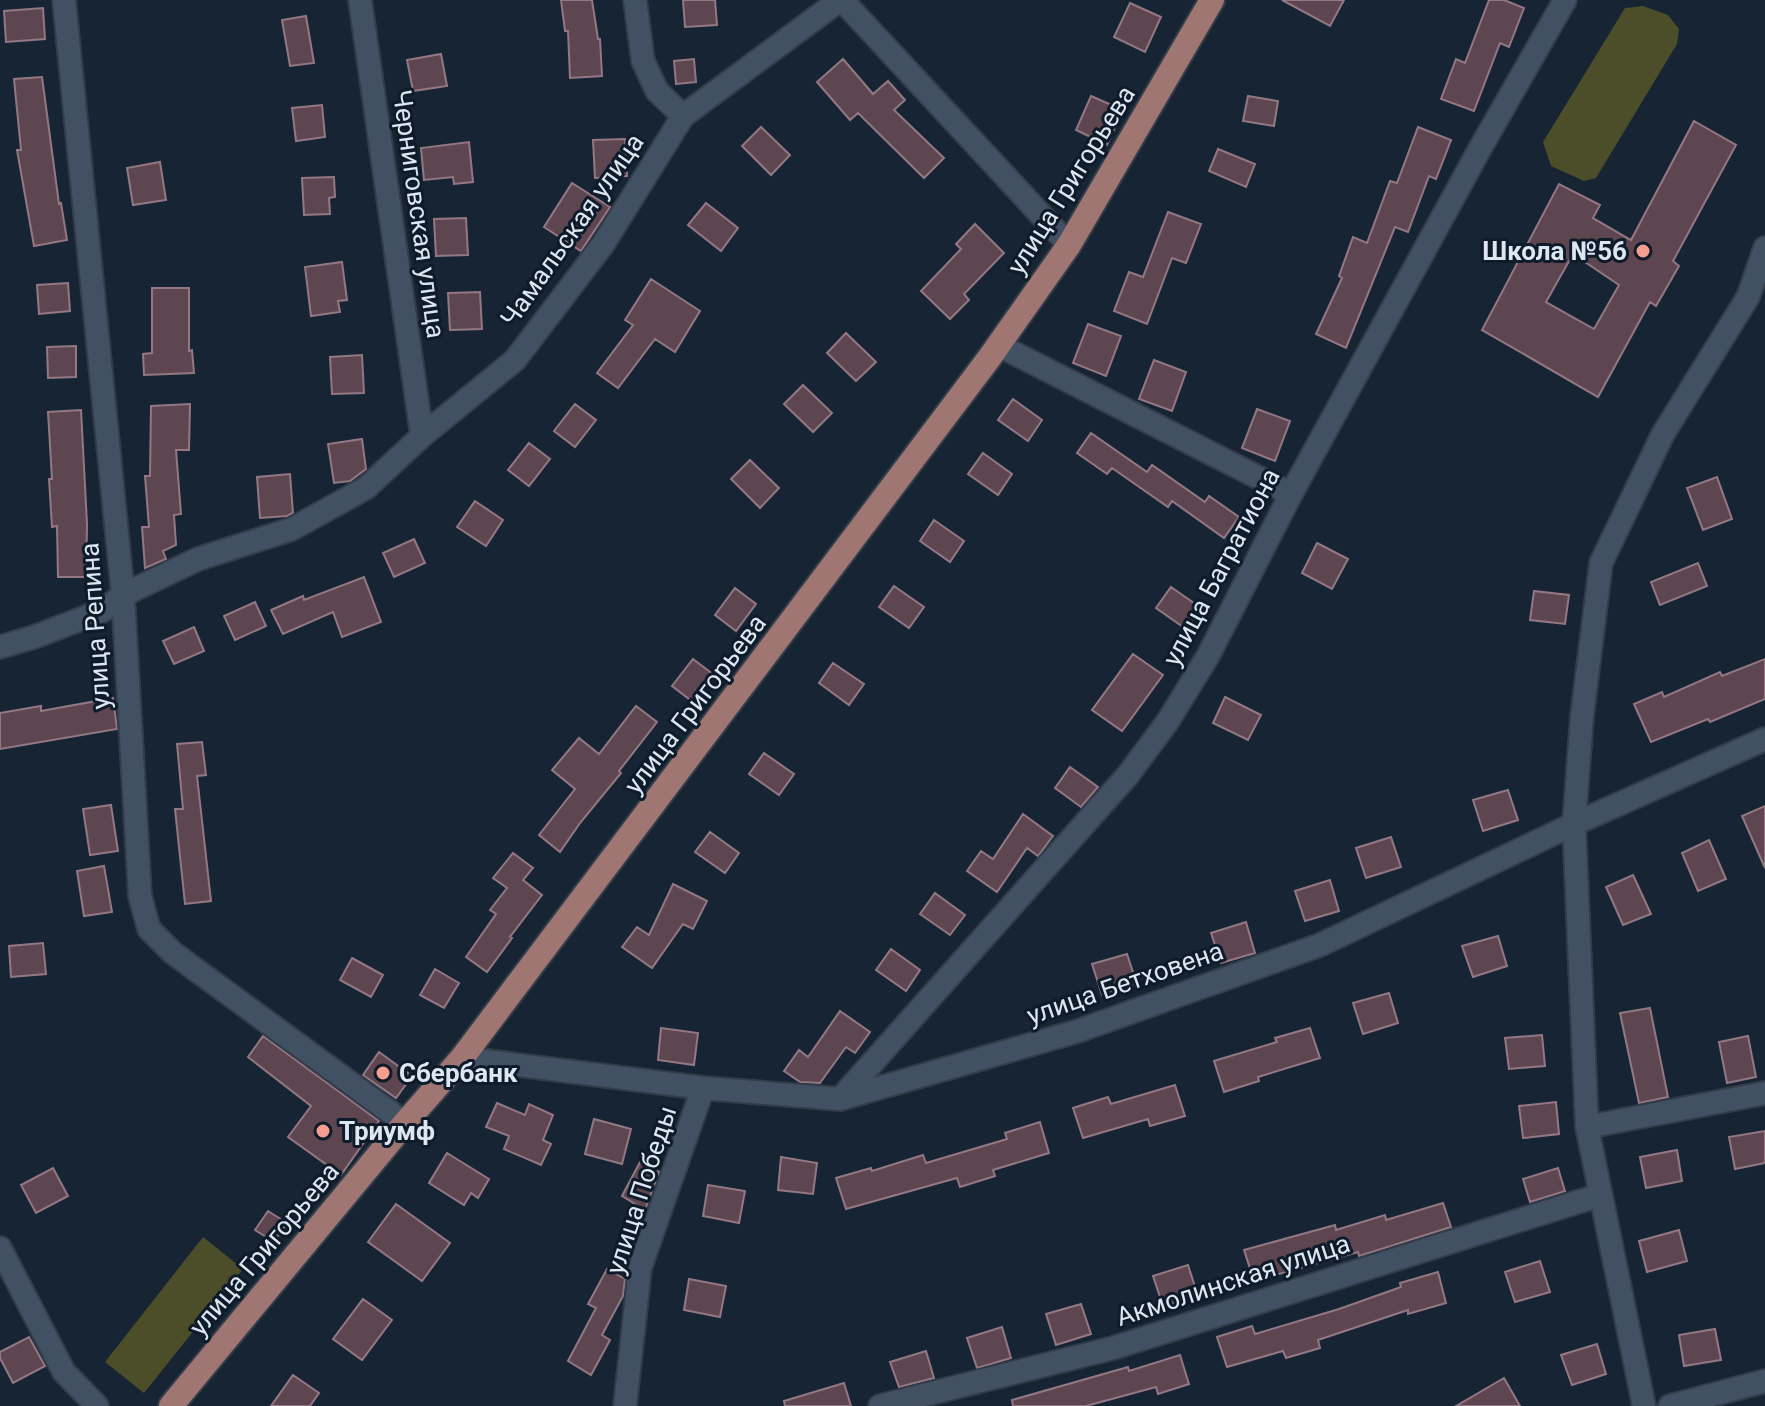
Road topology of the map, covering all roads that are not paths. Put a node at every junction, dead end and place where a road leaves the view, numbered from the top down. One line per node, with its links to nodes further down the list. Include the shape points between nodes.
1 (64, 0): 14 (street, улица Репина)
2 (360, 0): 12 (street, Черниговская улица)
3 (635, 0): 7 (street, via 643,61 657,91)
4 (841, 0): 7 (street, Чамальская улица); 8 (street)
5 (1212, 0): 8 (main road, улица Григорьева)
6 (1565, 0): 13 (street, улица Багратиона)
7 (683, 116): 12 (street, Чамальская улица, via 604,243 515,360)
8 (1069, 245): 11 (main road, улица Григорьева)
9 (1765, 248): 10 (street)
10 (1756, 295): 17 (street, via 1663,434 1601,563)
11 (998, 345): 13 (street); 18 (main road, улица Григорьева)
12 (422, 436): 14 (street, Чамальская улица, via 366,488 292,529 198,559)
13 (1291, 494): 21 (street, улица Багратиона, via 1208,656 1128,775)
14 (123, 595): 15 (street, Чамальская улица, via 102,611); 22 (street, улица Репина, via 140,896 149,929 173,953)
15 (0, 647)
16 (1765, 739): 17 (street, улица Бетховена)
17 (1574, 824): 21 (street, улица Бетховена, via 1320,945 1078,1031); 23 (street)
18 (462, 1058): 19 (street, улица Бетховена); 22 (main road, улица Григорьева)
19 (703, 1088): 21 (street, улица Бетховена); 29 (street, улица Победы, via 640,1268)
20 (1765, 1093): 23 (street)
21 (840, 1099)
22 (405, 1123): 28 (main road, улица Григорьева)
23 (1587, 1127): 24 (street)
24 (1600, 1195): 30 (street, Акмолинская улица, via 1113,1348); 31 (street)
25 (0, 1248): 27 (street, via 64,1372)
26 (1765, 1381): 32 (street)
27 (97, 1406)
28 (171, 1406)
29 (625, 1406)
30 (880, 1406)
31 (1644, 1406)
32 (1670, 1406)

